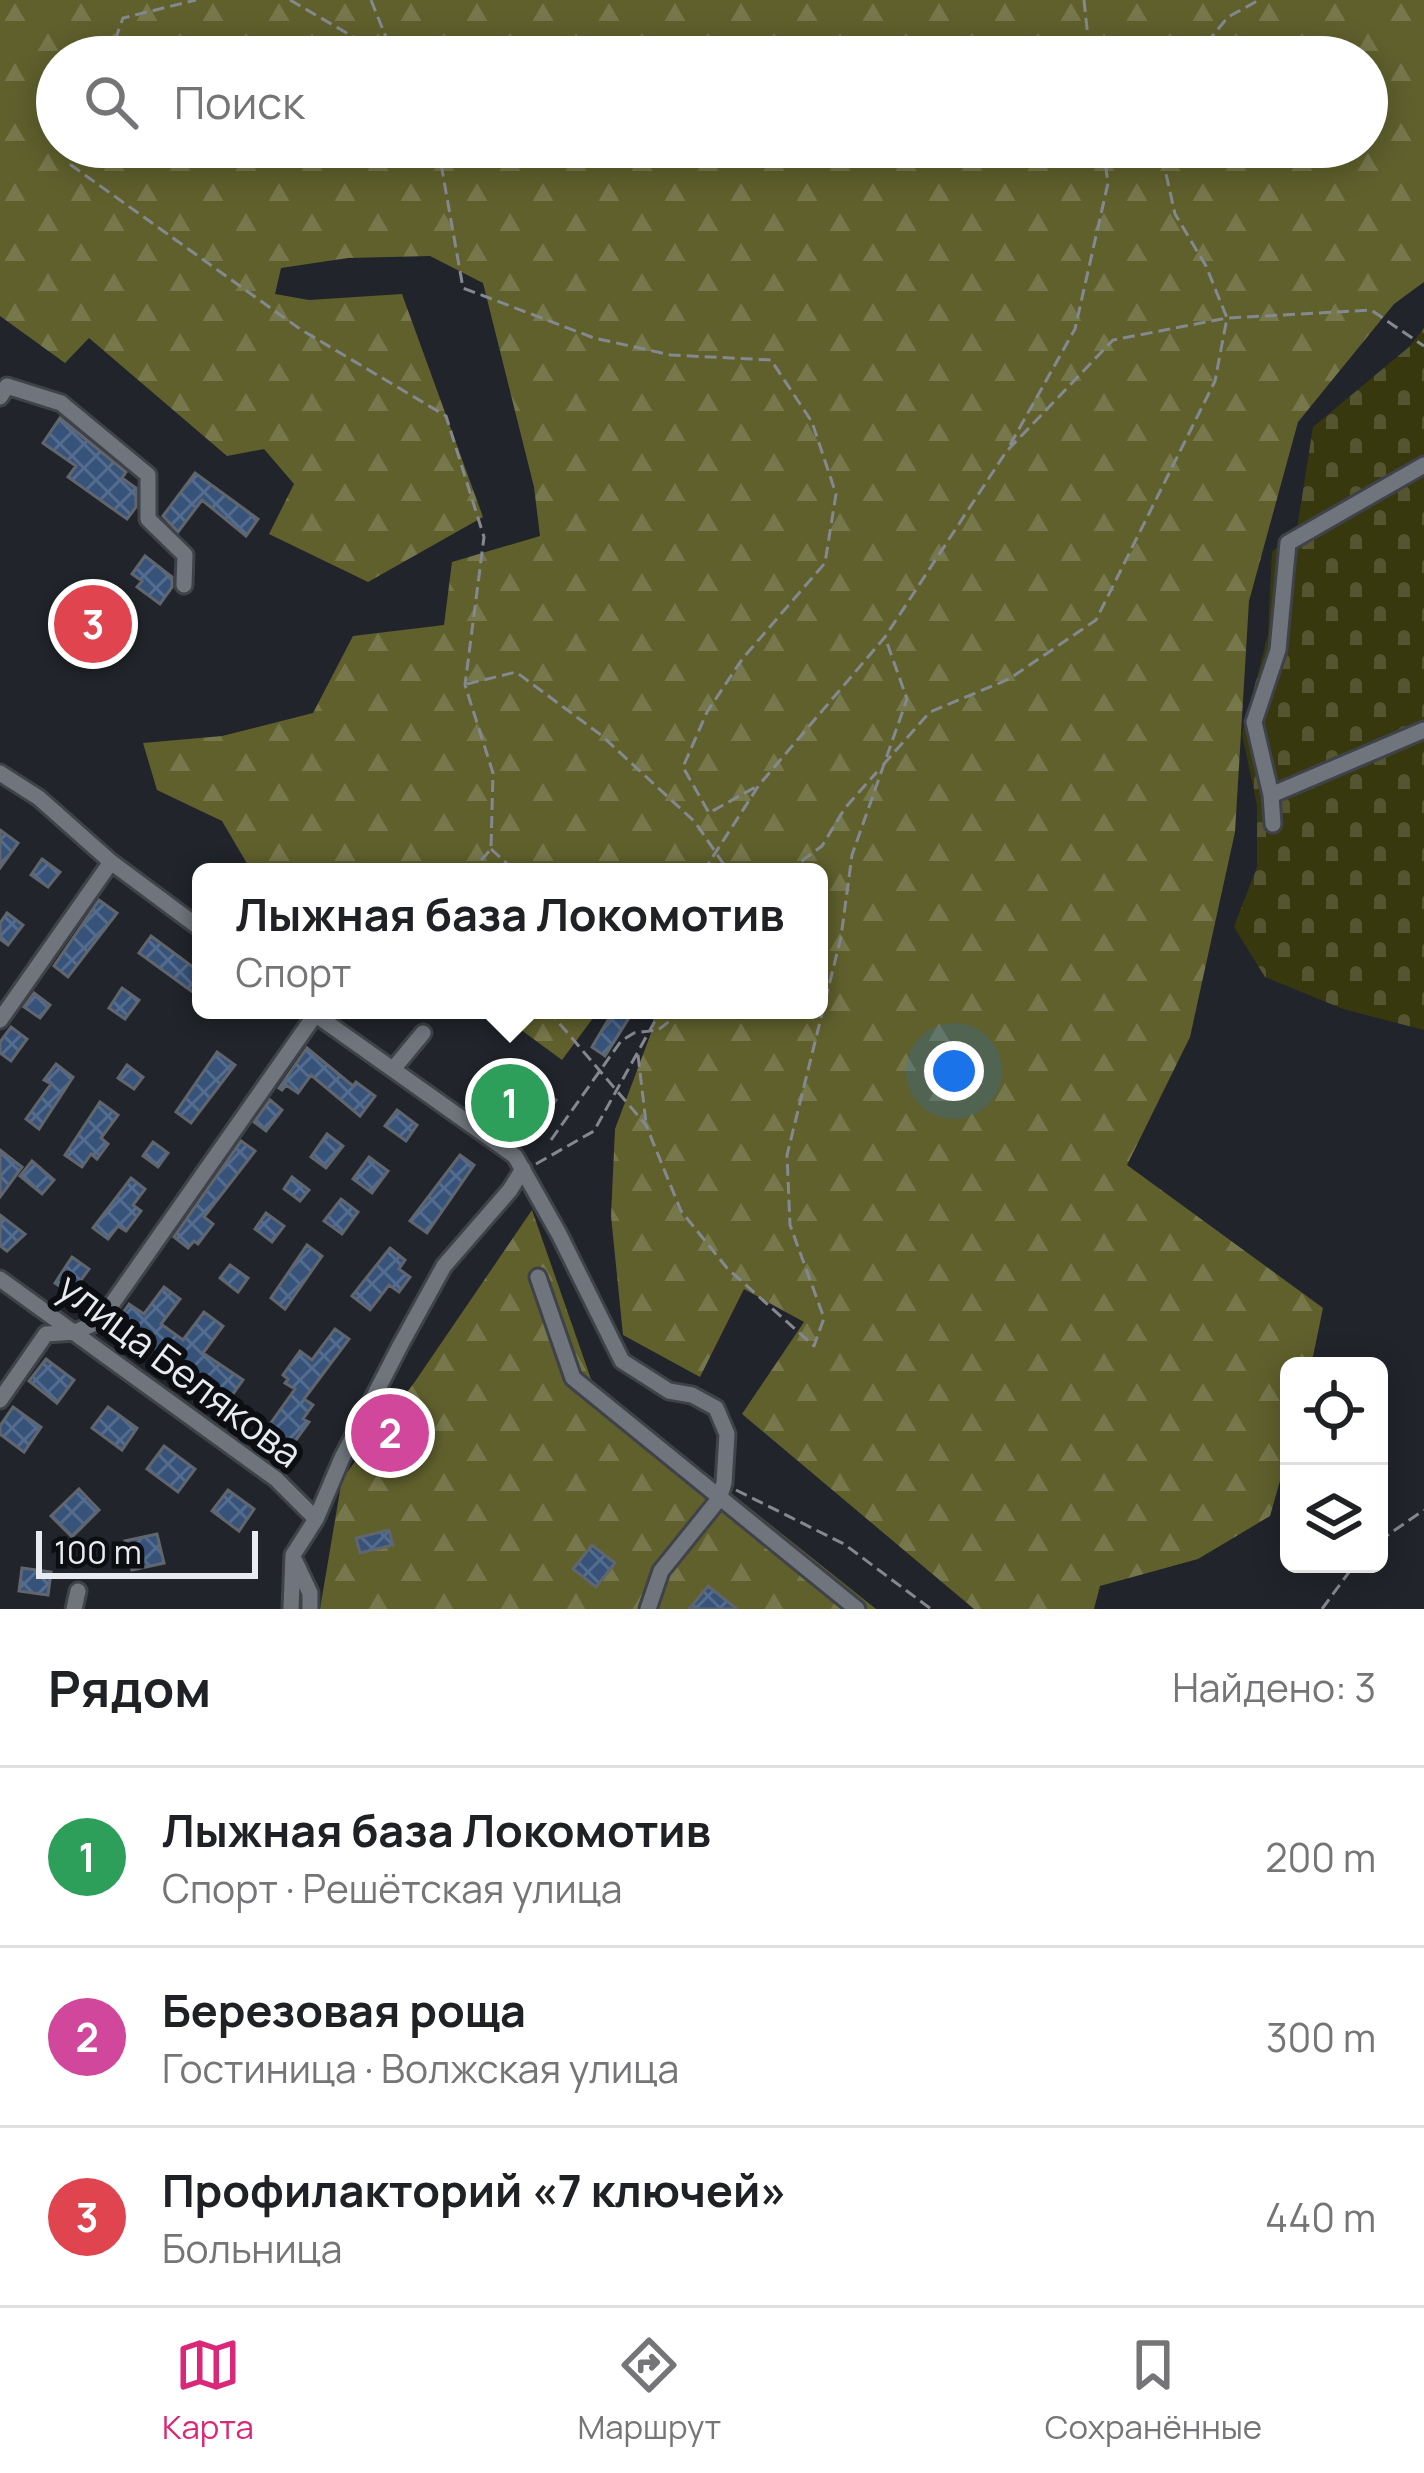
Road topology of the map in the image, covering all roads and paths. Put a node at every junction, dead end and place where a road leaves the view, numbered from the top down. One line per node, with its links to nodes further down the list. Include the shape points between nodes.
1 (196, 0): 6 (path, via 122,18)
2 (290, 0): 7 (path)
3 (371, 0): 8 (path)
4 (1084, 0): 9 (path)
5 (1259, 0): 10 (path)
6 (116, 36)
7 (354, 36)
8 (384, 36)
9 (1088, 36)
10 (1213, 36)
11 (75, 168): 22 (path, via 300,328 446,416 484,537)
12 (442, 168): 26 (path, via 463,288 594,338 670,355 771,360 812,422 836,494 825,563 742,658 682,767 709,813)
13 (1106, 168): 18 (path, via 1075,329)
14 (1165, 168): 15 (path, via 1175,214)
15 (1227, 318): 16 (path, via 1371,310); 18 (path, via 1113,340); 24 (path, via 1215,381 1096,620 1009,679 930,712)
16 (1424, 346)
17 (0, 397): 20 (street, via 7,386 61,403 148,475 148,519 185,555)
18 (1006, 452): 21 (path)
19 (1424, 465): 27 (street, via 1288,543 1278,650 1254,722)
20 (184, 585)
21 (885, 638): 24 (path, via 907,700); 26 (path)
22 (465, 685): 29 (path, via 493,773); 30 (path, via 516,672 610,743 695,822)
23 (1424, 730): 27 (street)
24 (880, 769): 36 (path, via 822,846); 38 (path, via 852,855)
25 (0, 773): 31 (street)
26 (760, 785): 30 (path)
27 (1271, 795): 28 (street)
28 (1274, 824)
29 (491, 848): 32 (path); 33 (path)
30 (716, 853): 34 (path); 35 (path)
31 (112, 862): 37 (street); 39 (street)
32 (478, 863)
33 (507, 863)
34 (709, 863)
35 (723, 863)
36 (799, 863)
37 (192, 922)
38 (828, 989)
39 (0, 1019)
40 (307, 1019): 57 (street, via 100,1322)
41 (322, 1019): 49 (street)
42 (556, 1019): 50 (path)
43 (656, 1019): 46 (path)
44 (672, 1019): 46 (path)
45 (821, 1019): 52 (path, via 787,1155 790,1225 824,1318 814,1346 728,1268 681,1211)
46 (649, 1031): 48 (path); 50 (path, via 621,1041)
47 (423, 1033): 49 (street)
48 (638, 1052): 51 (path); 52 (path)
49 (394, 1068): 54 (street)
50 (600, 1070): 51 (path); 53 (path)
51 (617, 1090): 52 (path); 54 (path, via 594,1131)
52 (646, 1124)
53 (550, 1140)
54 (523, 1169): 59 (street, via 622,1361 716,1408 727,1434); 61 (street, via 444,1266)
55 (538, 1277): 59 (street, via 574,1378)
56 (0, 1279): 57 (street, улица Белякова)
57 (75, 1332): 58 (street, via 46,1334); 61 (street, улица Белякова, via 276,1479)
58 (0, 1400)
59 (721, 1491): 69 (street, via 661,1571); 70 (street); 71 (path, via 844,1544)
60 (1424, 1510): 62 (path)
61 (316, 1519): 63 (street)
62 (1388, 1535)
63 (293, 1555): 67 (street); 68 (street)
64 (1348, 1573): 72 (path)
65 (78, 1591): 66 (street)
66 (74, 1609)
67 (292, 1609)
68 (310, 1609)
69 (647, 1609)
70 (857, 1609)
71 (931, 1609)
72 (1322, 1609)

